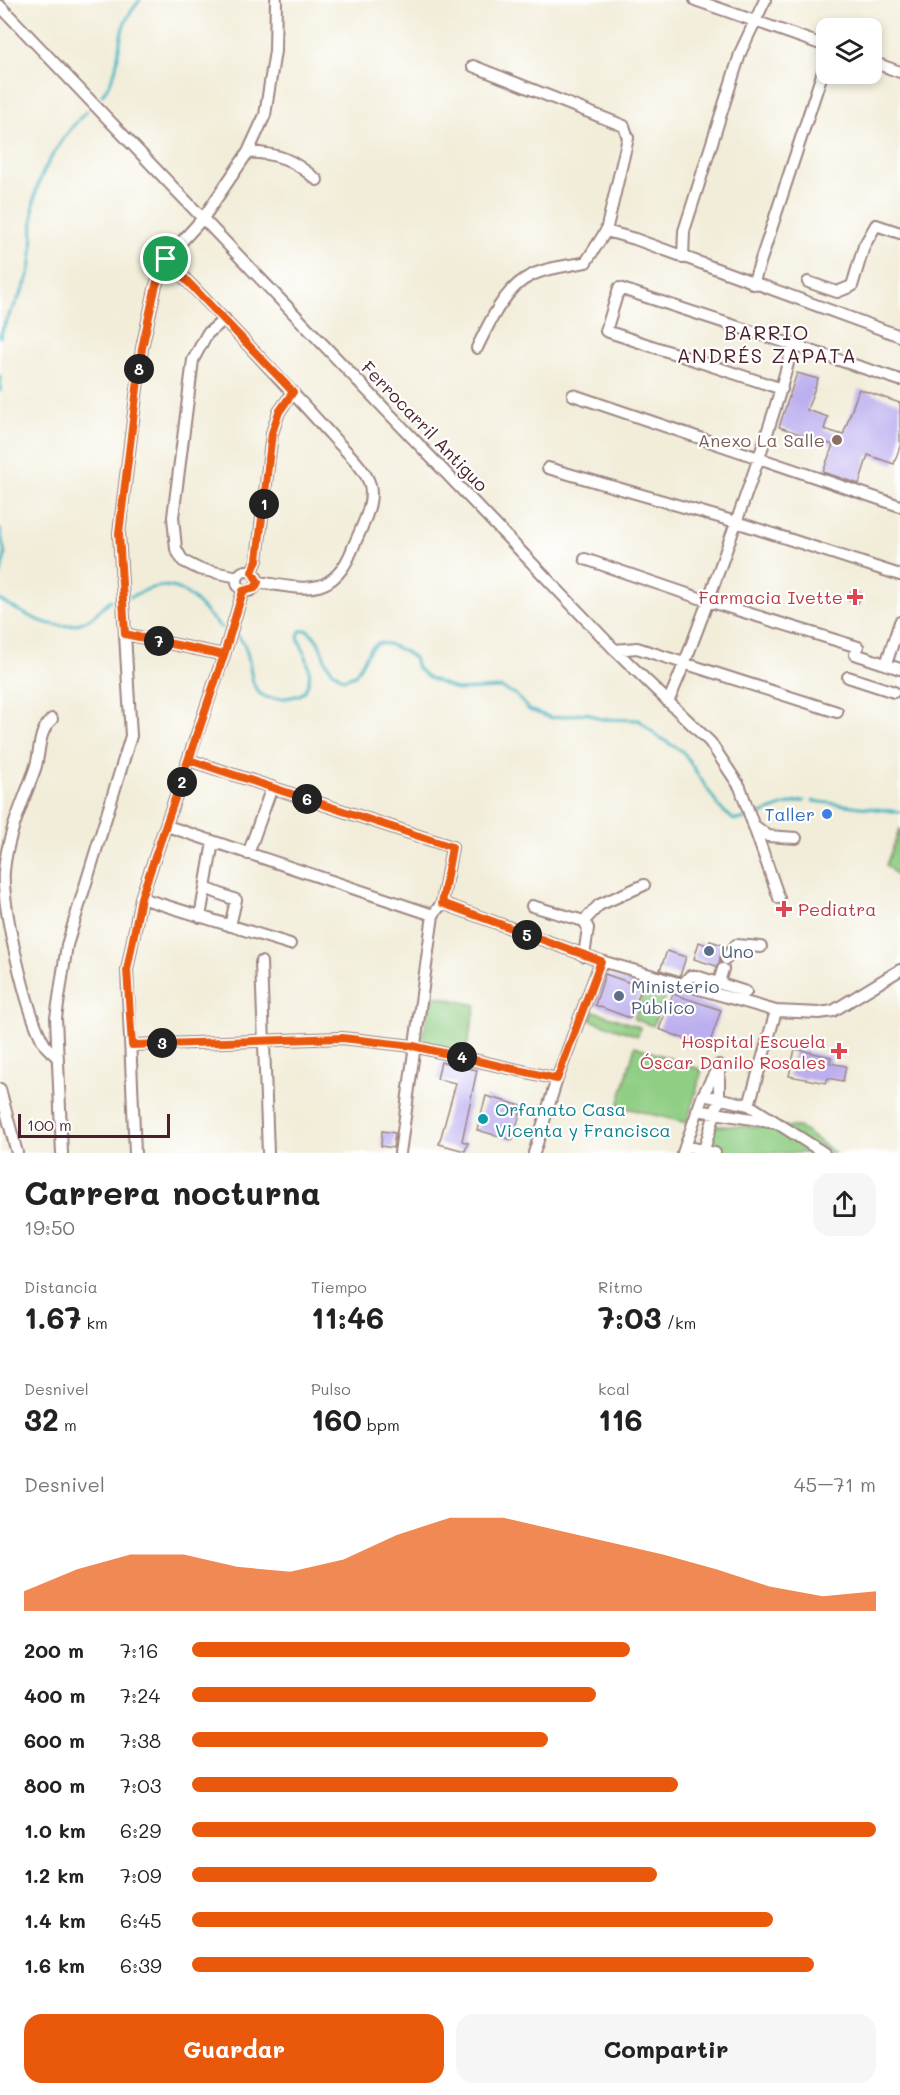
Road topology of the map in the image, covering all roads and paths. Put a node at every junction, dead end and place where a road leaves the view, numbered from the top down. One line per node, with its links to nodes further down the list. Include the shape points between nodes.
1 (276, 0): 11 (street, via 275,51 265,115)
2 (695, 0): 5 (street)
3 (765, 0): 5 (street)
4 (0, 6): 13 (street, Ferrocarril Antiguo)
5 (753, 20): 6 (street); 16 (street, via 684,231)
6 (816, 42)
7 (472, 66): 14 (street, via 624,126 628,138)
8 (882, 66): 9 (street)
9 (900, 72)
10 (819, 84): 19 (street)
11 (248, 152): 12 (street, via 275,153 297,163); 13 (street)
12 (317, 180)
13 (204, 217): 17 (street); 41 (street, Ferrocarril Antiguo)
14 (606, 231): 16 (street); 23 (street, via 586,262 532,275 519,285 491,318)
15 (900, 232): 18 (street, via 876,225 864,246 852,286 837,292)
16 (683, 258): 19 (street)
17 (166, 259): 20 (street); 40 (street, via 142,348 119,533)
18 (808, 282)
19 (753, 284): 21 (street)
20 (225, 319): 26 (street); 35 (street, via 207,334 193,360 173,517 176,549 183,561 199,569)
21 (900, 336)
22 (792, 344): 24 (street); 25 (street); 25 (street, via 619,288 606,331)
23 (477, 348)
24 (900, 380)
25 (782, 389): 28 (street)
26 (293, 392): 33 (street, via 279,412 272,433 257,560); 36 (street, via 368,479 370,502 347,561 327,585 308,589)
27 (573, 395): 28 (street)
28 (758, 459): 30 (street); 31 (street)
29 (548, 468): 31 (street)
30 (900, 506)
31 (736, 522): 34 (street); 38 (street)
32 (585, 558): 38 (street)
33 (252, 572): 35 (street); 36 (street)
34 (900, 575)
35 (238, 577): 37 (street)
36 (258, 582): 37 (street, via 255,588)
37 (243, 591): 42 (street)
38 (708, 601): 43 (street); 44 (street, via 856,650)
39 (900, 622): 44 (street)
40 (125, 634): 42 (street); 81 (street, via 131,736 67,945 56,1018)
41 (615, 650): 43 (street, via 637,648); 48 (street, Ferrocarril Antiguo)
42 (224, 655): 51 (street)
43 (686, 662): 48 (street); 49 (street)
44 (886, 664): 45 (street)
45 (900, 669)
46 (848, 677): 47 (street)
47 (894, 692)
48 (668, 702): 54 (street, Ferrocarril Antiguo, via 710,742 740,787)
49 (837, 712)
50 (52, 719): 81 (street, via 41,735 4,872 10,925 26,997 45,1045)
51 (189, 760): 52 (street); 53 (street)
52 (272, 787): 57 (street); 62 (street, via 452,847)
53 (167, 826): 56 (street); 60 (street)
54 (754, 826): 55 (street, via 768,836); 61 (street, Ferrocarril Antiguo)
55 (796, 838)
56 (213, 842): 57 (street); 59 (street)
57 (248, 854): 64 (street)
58 (644, 885): 66 (street, via 599,905)
59 (205, 888): 65 (street); 67 (street, via 236,900)
60 (141, 898): 65 (street); 79 (street, via 127,970)
61 (778, 898)
62 (442, 903): 64 (street); 70 (street)
63 (532, 906): 66 (street)
64 (433, 915): 80 (street)
65 (200, 916): 67 (street)
66 (584, 921): 70 (street, via 588,928)
67 (230, 926): 68 (street)
68 (290, 944)
69 (761, 946): 74 (street, via 736,945)
70 (584, 956): 71 (street)
71 (601, 961): 75 (street); 82 (street)
72 (261, 962): 78 (street)
73 (900, 970): 77 (street, via 833,1011)
74 (719, 982): 75 (street, via 690,976); 76 (street)
75 (683, 984): 77 (street)
76 (746, 992)
77 (776, 1011): 86 (street)
78 (263, 1039): 79 (street); 80 (street, via 342,1038); 95 (street)
79 (132, 1045): 94 (street)
80 (413, 1046): 82 (street); 96 (street)
81 (58, 1058): 93 (street)
82 (557, 1079): 97 (street)
83 (1, 1093): 92 (street)
84 (703, 1095): 85 (street); 85 (street, via 719,1065); 87 (street)
85 (720, 1100): 86 (street); 88 (street)
86 (749, 1105): 89 (street)
87 (697, 1110): 88 (street); 90 (street)
88 (715, 1115): 89 (street); 91 (street)
89 (779, 1123): 98 (street)
90 (685, 1149): 91 (street)
91 (708, 1152)
92 (17, 1153)
93 (62, 1153)
94 (135, 1153)
95 (268, 1153)
96 (400, 1153)
97 (534, 1153)
98 (824, 1153)

